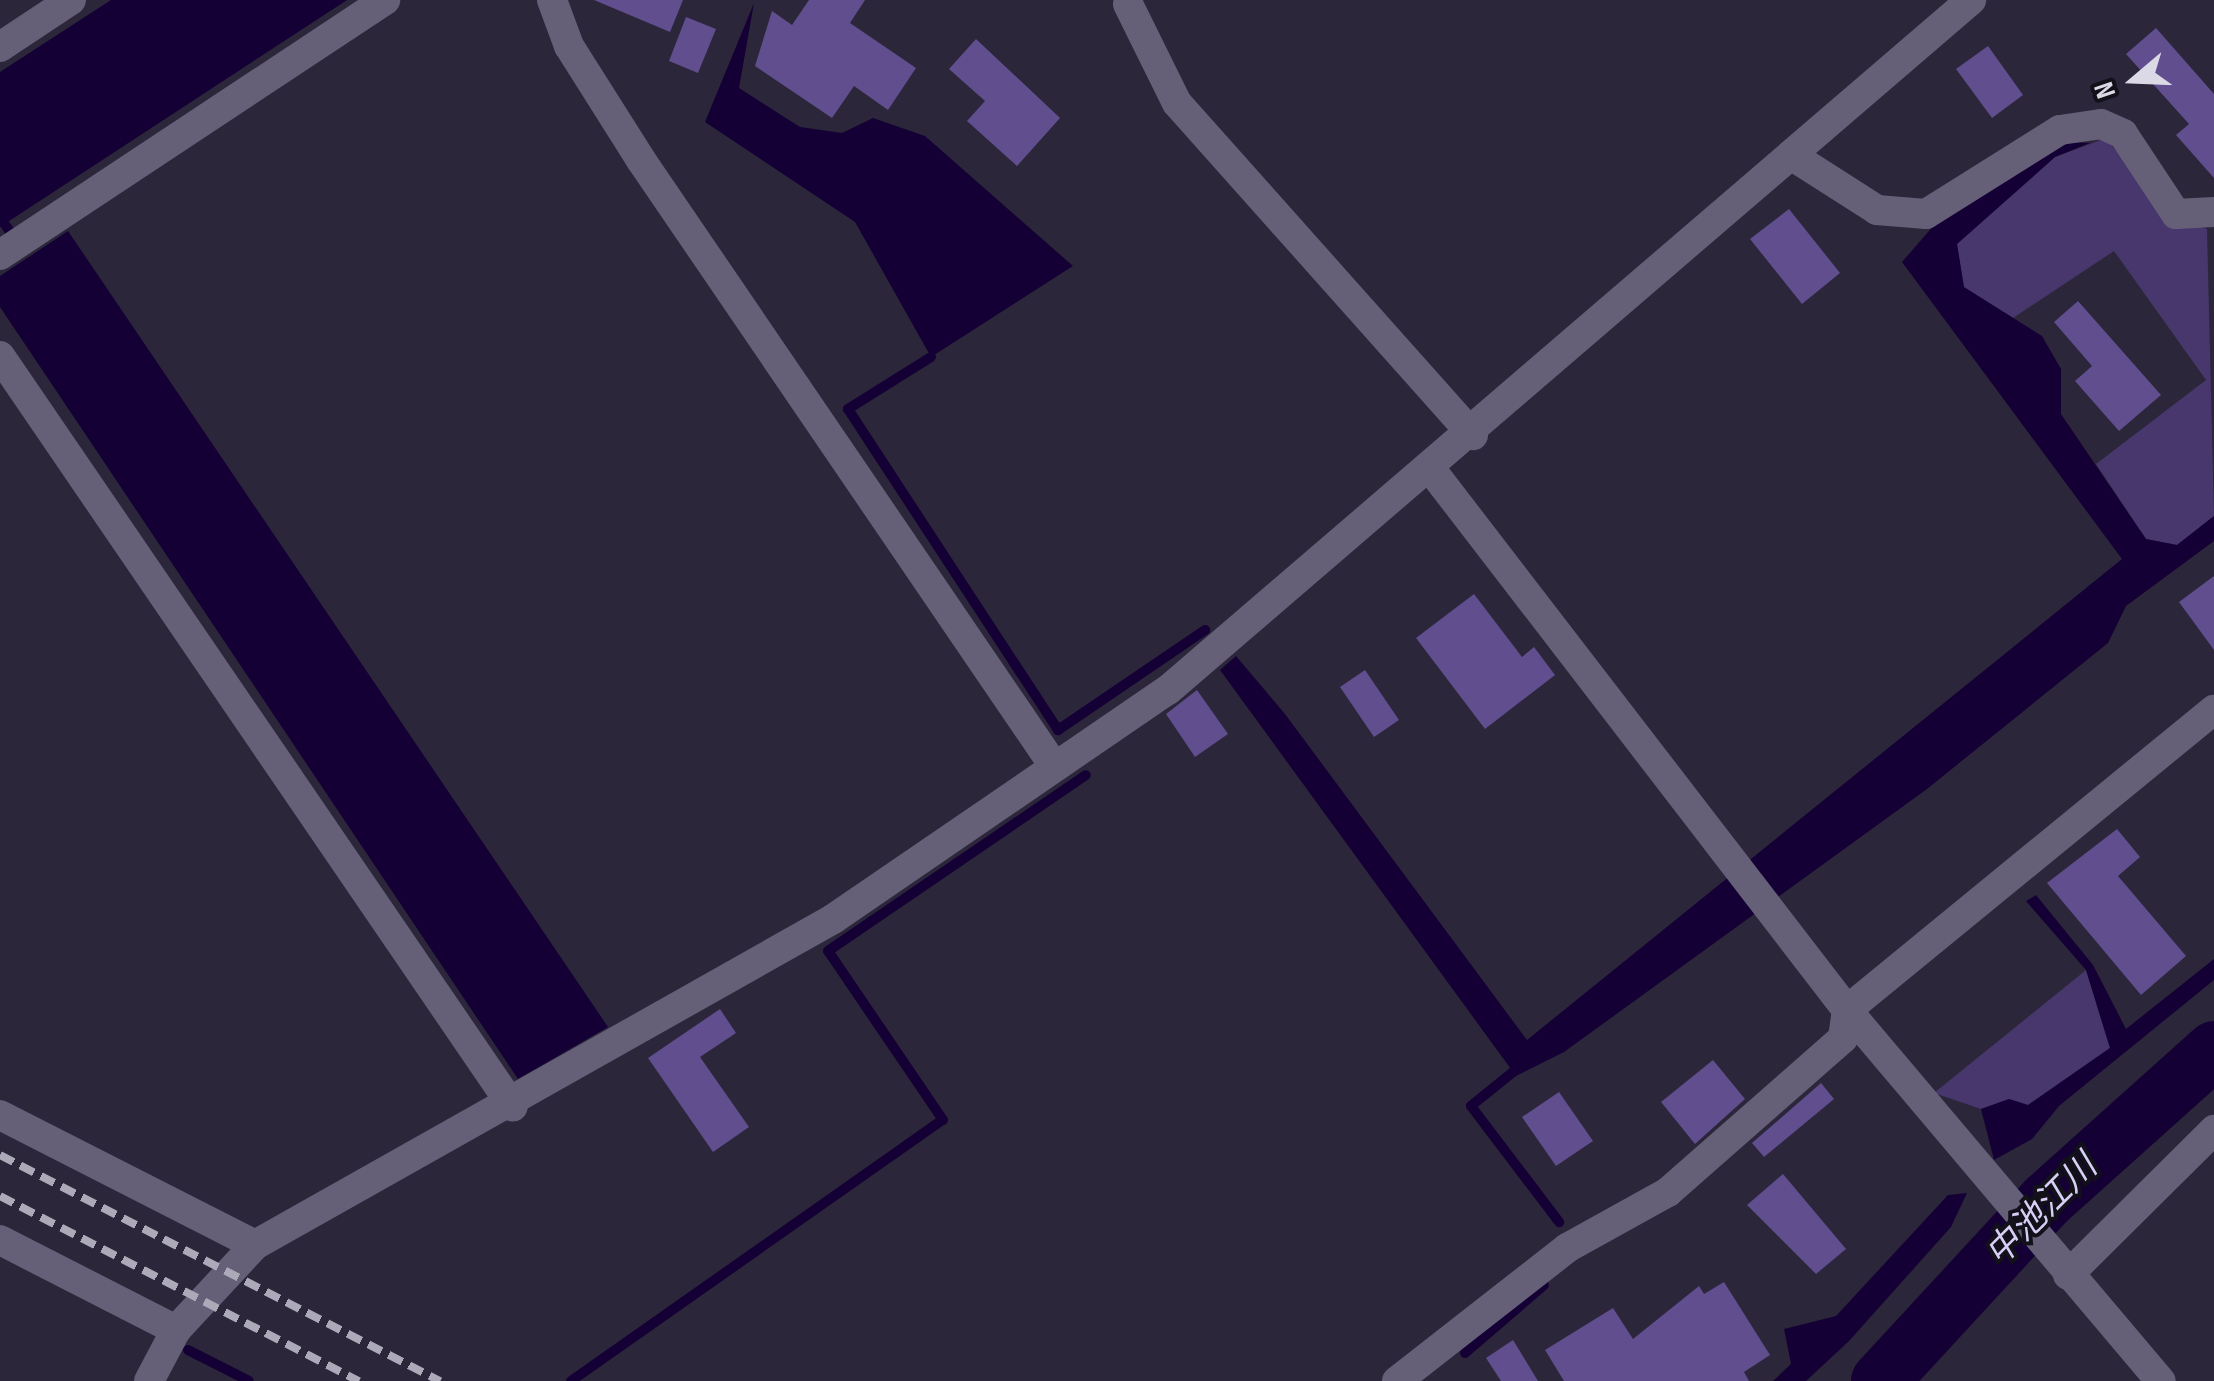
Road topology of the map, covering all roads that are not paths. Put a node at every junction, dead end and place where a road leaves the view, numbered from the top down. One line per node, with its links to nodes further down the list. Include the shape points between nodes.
1 (70, 0): 6 (street)
2 (384, 0): 9 (street)
3 (552, 0): 14 (street, via 569,46 641,160)
4 (1972, 0): 7 (street)
5 (1128, 4): 11 (street, via 1177,103)
6 (0, 47)
7 (1791, 155): 8 (street, via 1877,210 1926,214 2060,130 2101,124 2123,134 2176,214); 11 (street)
8 (2214, 212)
9 (11, 247)
10 (0, 356): 16 (street)
11 (1473, 435): 12 (street)
12 (1433, 472): 14 (street, via 1168,690); 15 (street)
13 (2214, 710): 15 (street)
14 (1054, 766): 16 (street, via 833,918)
15 (1847, 1010): 21 (street); 24 (street, via 1842,1038 1668,1192 1567,1248)
16 (514, 1107): 20 (street)
17 (0, 1115): 20 (street)
18 (2214, 1130): 21 (street)
19 (0, 1240): 22 (street)
20 (255, 1244): 22 (street)
21 (2068, 1275): 25 (street)
22 (176, 1330): 23 (street)
23 (150, 1381)
24 (1397, 1381)
25 (2161, 1381)

